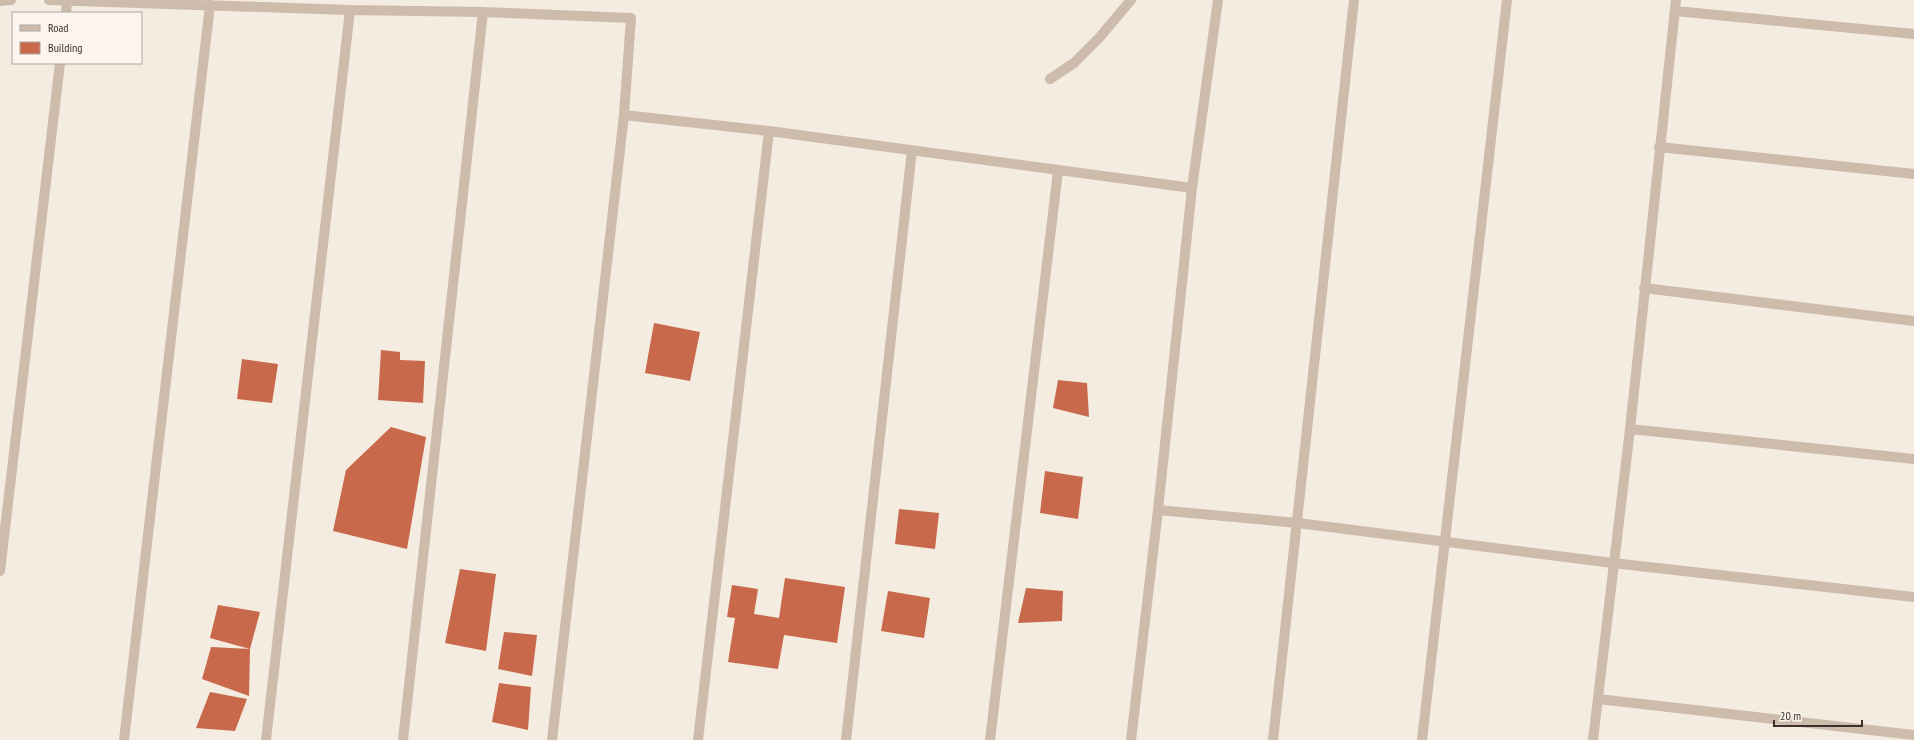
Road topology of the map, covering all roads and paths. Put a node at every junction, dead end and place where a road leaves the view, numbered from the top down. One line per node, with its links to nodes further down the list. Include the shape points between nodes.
1 (11, 0): 8 (street)
2 (49, 0): 9 (street)
3 (1130, 0): 17 (street, via 1099,38 1074,63)
4 (1218, 0): 24 (street)
5 (1354, 0): 30 (street)
6 (1507, 0): 31 (street)
7 (1676, 0): 12 (street)
8 (0, 1)
9 (67, 2): 10 (street); 13 (street)
10 (210, 5): 11 (street); 37 (street)
11 (350, 10): 14 (street); 38 (street)
12 (1675, 11): 15 (street); 20 (street)
13 (66, 12)
14 (483, 12): 18 (street, via 631,18); 39 (street)
15 (1914, 34)
16 (60, 64): 33 (street)
17 (1050, 79)
18 (624, 115): 19 (street); 40 (street)
19 (769, 131): 21 (street); 41 (street)
20 (1659, 147): 23 (street); 25 (street)
21 (912, 150): 22 (street); 42 (street)
22 (1058, 171): 24 (street); 43 (street)
23 (1914, 174)
24 (1192, 188): 29 (street)
25 (1644, 288): 26 (street); 27 (street)
26 (1914, 321)
27 (1630, 429): 28 (street); 32 (street)
28 (1914, 459)
29 (1158, 510): 30 (street); 44 (street)
30 (1298, 523): 31 (street); 45 (street)
31 (1445, 541): 32 (street); 46 (street)
32 (1613, 563): 34 (street); 35 (street)
33 (0, 571)
34 (1914, 597)
35 (1598, 699): 36 (street); 47 (street)
36 (1914, 735)
37 (124, 740)
38 (266, 740)
39 (403, 740)
40 (552, 740)
41 (698, 740)
42 (846, 740)
43 (990, 740)
44 (1131, 740)
45 (1273, 740)
46 (1422, 740)
47 (1593, 740)

